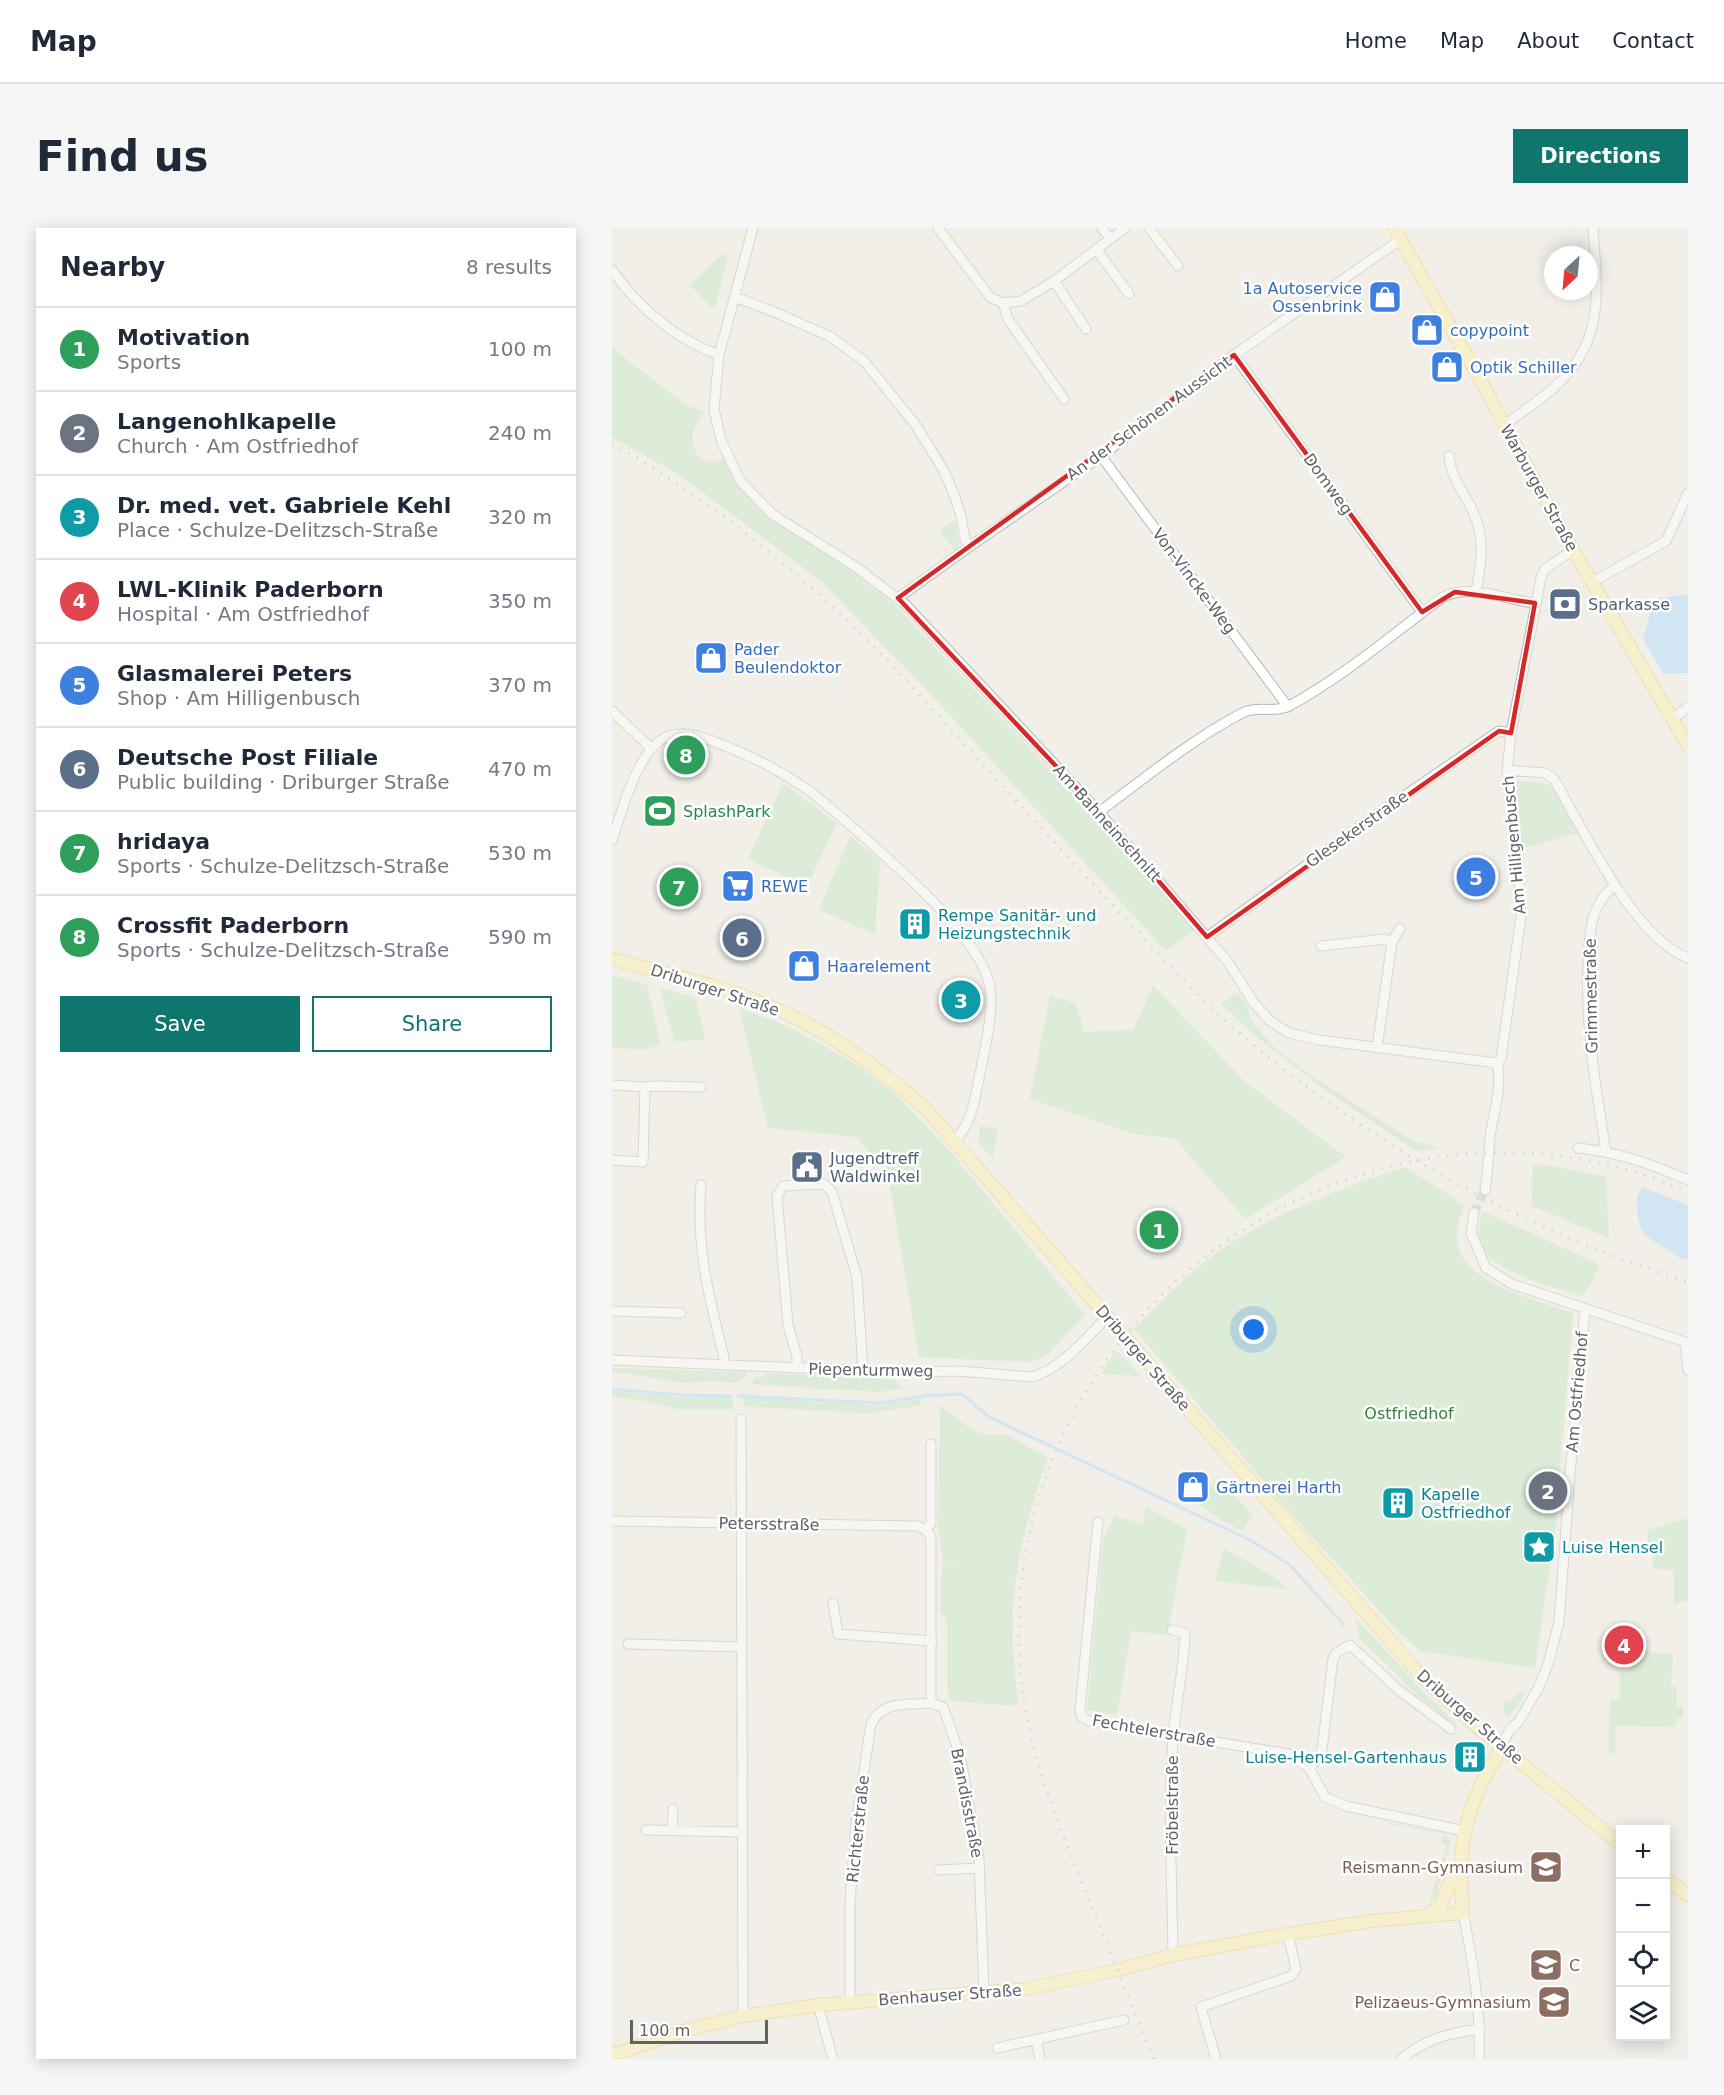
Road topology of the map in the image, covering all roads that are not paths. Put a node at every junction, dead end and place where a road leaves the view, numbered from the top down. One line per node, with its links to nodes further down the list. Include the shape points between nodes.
1 (753, 228): 15 (street, Am Bahneinschnitt)
2 (938, 228): 16 (street, via 990,297)
3 (1102, 228): 8 (street)
4 (1125, 228): 8 (street)
5 (1149, 228): 11 (street)
6 (1394, 228): 9 (main road, Warburger Straße)
7 (1593, 228): 21 (street, via 1597,303 1593,328 1582,354 1555,387)
8 (1110, 238): 10 (street)
9 (1400, 240): 19 (street, An der Schönen Aussicht); 21 (main road, Warburger Straße)
10 (1096, 249): 13 (street); 14 (street)
11 (1178, 266)
12 (612, 270): 18 (street, via 651,314 675,334)
13 (1054, 281): 16 (street, via 1022,301); 17 (street)
14 (1129, 294)
15 (735, 297): 18 (street, Am Bahneinschnitt); 25 (street, via 831,337 864,361 915,424 944,471)
16 (1003, 303): 20 (street, via 1008,319)
17 (1086, 330)
18 (719, 355): 29 (street, Am Bahneinschnitt, via 714,409 721,440 739,478 772,514)
19 (1234, 355): 22 (street, An der Schönen Aussicht); 31 (street, Domweg)
20 (1064, 399)
21 (1505, 425): 26 (main road, Warburger Straße)
22 (1101, 456): 25 (street, An der Schönen Aussicht); 32 (street, Von-Vincke-Weg)
23 (1449, 456): 28 (street, via 1450,468 1476,517 1481,538)
24 (1688, 493): 27 (street, via 1666,541)
25 (969, 547): 29 (street, An der Schönen Aussicht)
26 (1574, 550): 27 (main road, Warburger Straße); 30 (street, Am Hilligenbusch, via 1545,569)
27 (1592, 582): 35 (main road, Warburger Straße)
28 (1476, 591): 30 (street); 31 (street, via 1455,592)
29 (898, 598): 40 (street, Am Bahneinschnitt)
30 (1535, 603): 36 (street, Am Hilligenbusch)
31 (1422, 612): 32 (street, via 1335,678)
32 (1288, 707): 40 (street, via 1245,711)
33 (1688, 707): 35 (street)
34 (612, 711): 38 (street)
35 (1673, 719): 37 (main road, Warburger Straße)
36 (1511, 733): 39 (street, Am Hilligenbusch); 44 (street, Glesekerstraße, via 1499,731)
37 (1688, 746)
38 (651, 748): 41 (street); 54 (street, via 669,736 700,736 786,776 826,804 890,861 970,944 989,980 988,1027 973,1110)
39 (1507, 770): 42 (street, via 1545,773 1554,779); 50 (street, Am Hilligenbusch, via 1517,843 1521,917 1501,1059)
40 (1100, 812): 44 (street, Am Bahneinschnitt)
41 (612, 840)
42 (1616, 885): 47 (street, via 1643,922 1672,950); 56 (street, Grimmestraße, via 1607,891 1593,917 1588,975 1592,1064)
43 (1400, 928): 45 (street)
44 (1207, 937): 49 (street, Am Bahneinschnitt, via 1260,1011 1279,1028 1300,1036)
45 (1392, 942): 46 (street, via 1385,939); 49 (street)
46 (1321, 946)
47 (1688, 957)
48 (612, 959): 54 (main road, Driburger Straße, via 727,991 792,1016 843,1044 885,1074 926,1108)
49 (1377, 1048): 50 (street, Am Bahneinschnitt)
50 (1497, 1063): 60 (street, Am Hilligenbusch, via 1500,1077)
51 (612, 1085): 52 (street)
52 (645, 1087): 53 (street); 57 (street, via 643,1162)
53 (701, 1087)
54 (955, 1140): 65 (main road, Driburger Straße)
55 (1578, 1148): 56 (street)
56 (1606, 1151): 58 (street)
57 (612, 1160)
58 (1688, 1180)
59 (701, 1185): 68 (street, via 699,1228 704,1273)
60 (1485, 1190)
61 (1474, 1213): 62 (street, via 1471,1233 1486,1268 1512,1284)
62 (1585, 1309): 66 (street); 86 (street, Am Ostfriedhof, via 1559,1622 1539,1687)
63 (612, 1311): 64 (street)
64 (681, 1313)
65 (1107, 1317): 71 (street, Piepenturmweg, via 1042,1375); 86 (main road, Driburger Straße, via 1430,1686)
66 (1687, 1342): 70 (street)
67 (612, 1360): 68 (street, Piepenturmweg)
68 (724, 1365): 69 (street, Piepenturmweg)
69 (797, 1368): 71 (street, Piepenturmweg); 71 (street, via 788,1325 777,1196 783,1186 824,1184 832,1192 857,1277)
70 (1688, 1370)
71 (863, 1371)
72 (741, 1419): 76 (street)
73 (931, 1444): 77 (street, via 931,1523)
74 (612, 1521): 76 (street, Petersstraße)
75 (1098, 1522): 85 (street, Fechtelerstraße, via 1082,1717)
76 (741, 1524): 77 (street, Petersstraße, via 917,1526); 82 (street)
77 (926, 1530): 80 (street, via 931,1538)
78 (833, 1604): 80 (street, via 838,1634)
79 (1172, 1630): 85 (street, Fröbelstraße, via 1185,1633)
80 (932, 1641): 83 (street)
81 (628, 1644): 82 (street)
82 (742, 1647): 92 (street)
83 (931, 1703): 95 (street, Brandisstraße, via 943,1707 960,1755); 104 (street, Richterstraße, via 886,1707 871,1724 855,1834)
84 (1451, 1729): 87 (street, via 1400,1691 1350,1645 1333,1659 1322,1749)
85 (1173, 1736): 87 (street, Fechtelerstraße, via 1289,1754); 102 (street, Fröbelstraße)
86 (1501, 1747): 91 (main road, via 1482,1783); 93 (main road, Driburger Straße)
87 (1310, 1768): 91 (street, via 1325,1797 1346,1806)
88 (673, 1809): 90 (street)
89 (646, 1830): 90 (street)
90 (672, 1830): 92 (street)
91 (1465, 1831): 94 (main road)
92 (742, 1832): 106 (street)
93 (1616, 1841)
94 (1459, 1863): 99 (main road); 100 (main road, via 1440,1906)
95 (979, 1868): 96 (street, Brandisstraße); 103 (street, Brandisstraße)
96 (939, 1870)
97 (1670, 1882): 98 (main road)
98 (1687, 1894)
99 (1462, 1913): 100 (main road, Benhauser Straße); 108 (street)
100 (1424, 1916): 101 (main road, Benhauser Straße)
101 (1288, 1934): 102 (main road, Benhauser Straße); 114 (street, via 1296,1969 1291,1976 1201,2007)
102 (1173, 1955): 103 (main road, Benhauser Straße, via 1049,1985)
103 (984, 1992): 104 (main road, Benhauser Straße)
104 (850, 2002): 105 (main road, Benhauser Straße)
105 (818, 2005): 106 (main road, Benhauser Straße); 112 (street)
106 (743, 2016): 111 (main road, Benhauser Straße)
107 (1124, 2020): 109 (street)
108 (1480, 2029): 115 (street, via 1430,2040); 116 (street)
109 (1036, 2039): 110 (street); 113 (street)
110 (997, 2048)
111 (612, 2055)
112 (833, 2059)
113 (1040, 2059)
114 (1216, 2059)
115 (1401, 2059)
116 (1479, 2059)

